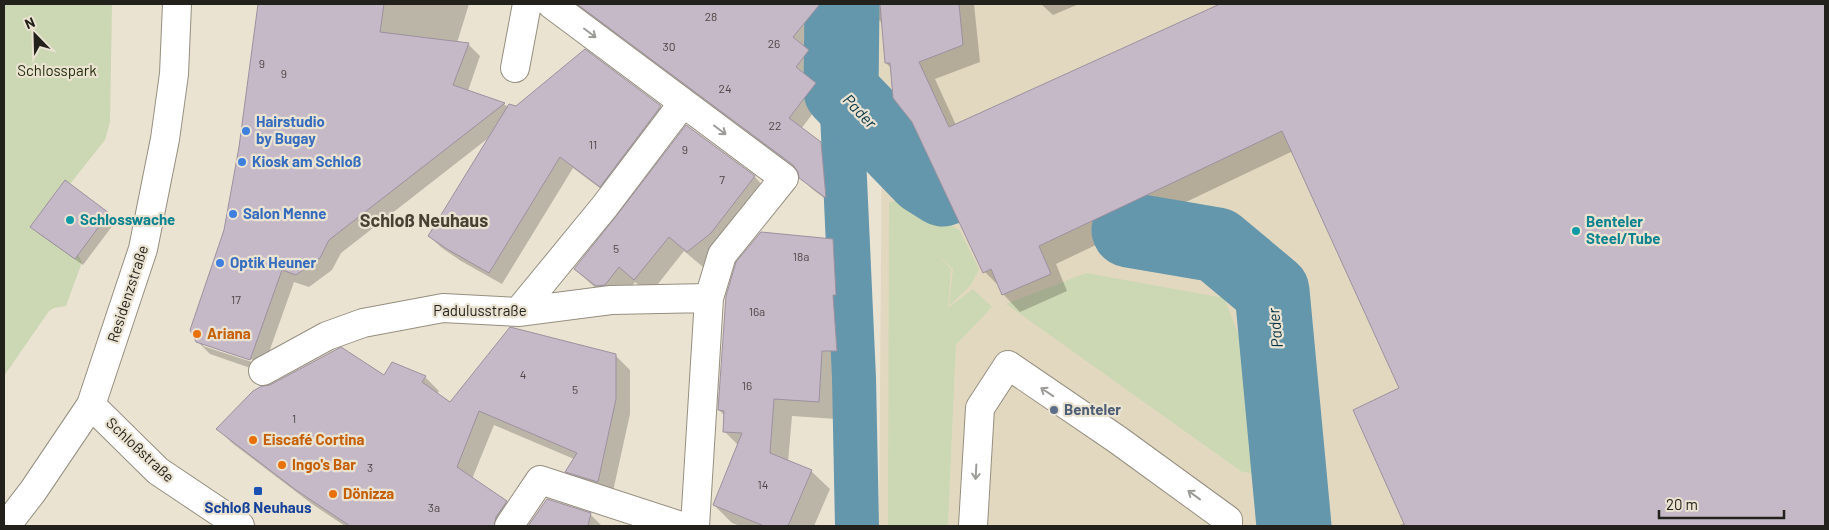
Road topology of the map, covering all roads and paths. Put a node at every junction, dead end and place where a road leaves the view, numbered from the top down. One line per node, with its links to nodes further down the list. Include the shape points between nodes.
1 (177, 4): 9 (street, Residenzstraße, via 173,83 144,249)
2 (527, 4): 4 (street)
3 (551, 4): 5 (street, one-way to 5)
4 (515, 68)
5 (683, 103): 6 (street, one-way to 6, via 784,178 722,255); 7 (street, via 605,206)
6 (709, 298): 7 (street, Padulusstraße, via 611,300); 14 (street)
7 (518, 312): 8 (street, Padulusstraße, via 443,308 363,322 327,336)
8 (263, 371)
9 (92, 405): 10 (street, Residenzstraße); 11 (street, Schloßstraße, via 158,471)
10 (6, 526)
11 (240, 526)
12 (509, 526): 13 (street, via 540,480)
13 (681, 526)
14 (695, 526)
15 (973, 526): 16 (street, one-way to 15, via 1228,520 1220,514 1008,365 980,408)
16 (1228, 526)

